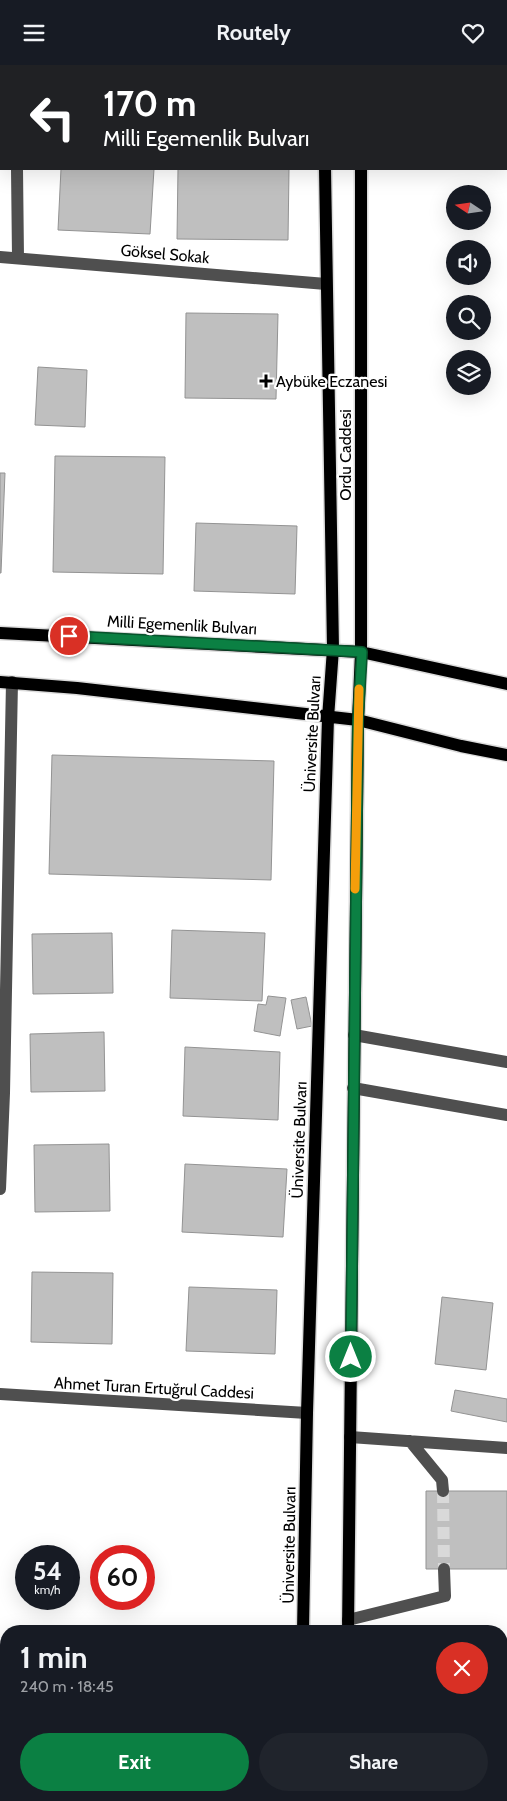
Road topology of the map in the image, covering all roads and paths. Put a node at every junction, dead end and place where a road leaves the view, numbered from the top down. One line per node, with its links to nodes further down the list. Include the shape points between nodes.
1 (17, 170): 5 (street)
2 (325, 170): 6 (main road, Ordu Caddesi)
3 (361, 170): 9 (main road, Ordu Caddesi)
4 (0, 257): 5 (street, Göksel Sokak)
5 (18, 257): 6 (street, Göksel Sokak)
6 (326, 285): 8 (main road, Ordu Caddesi)
7 (0, 633): 8 (main road, Milli Egemenlik Bulvarı)
8 (333, 649): 9 (main road, Milli Egemenlik Bulvarı); 12 (main road, Üniversite Bulvarı)
9 (362, 652): 11 (main road, Milli Egemenlik Bulvarı); 13 (main road)
10 (6, 682): 12 (main road); 18 (street)
11 (507, 684)
12 (328, 718): 13 (main road); 22 (main road, Üniversite Bulvarı)
13 (358, 720): 14 (main road); 15 (main road)
14 (507, 755)
15 (354, 1035): 16 (street); 17 (main road)
16 (507, 1062)
17 (353, 1088): 19 (street); 23 (main road)
18 (2, 1093): 20 (street)
19 (507, 1115)
20 (0, 1189)
21 (0, 1395): 22 (street, Ahmet Turan Ertuğrul Caddesi)
22 (307, 1413): 28 (main road, Üniversite Bulvarı)
23 (350, 1437): 24 (street); 29 (main road)
24 (410, 1441): 25 (street); 26 (street, via 442,1481)
25 (507, 1448)
26 (443, 1491)
27 (444, 1569): 30 (street, via 445,1596)
28 (303, 1625)
29 (348, 1625)
30 (351, 1625)

